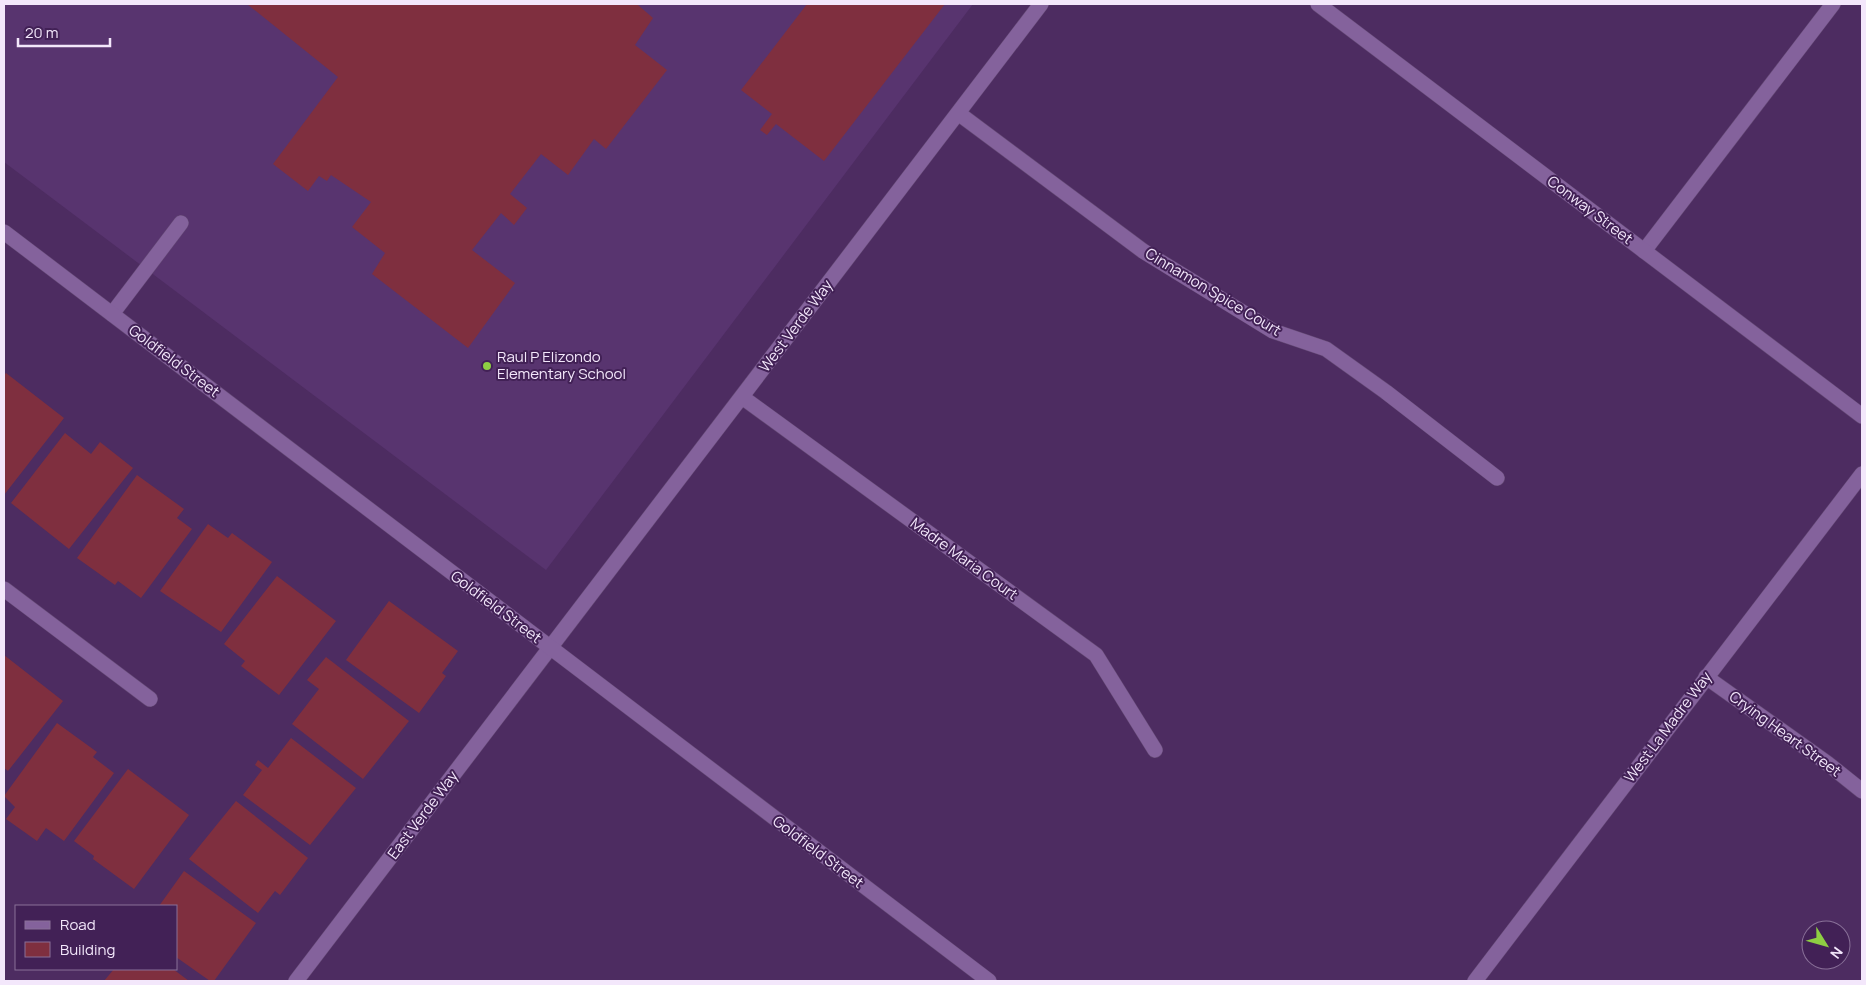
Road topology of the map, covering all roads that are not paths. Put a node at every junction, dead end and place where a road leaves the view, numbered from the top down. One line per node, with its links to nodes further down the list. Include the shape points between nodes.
1 (1041, 4): 4 (street, West Verde Way)
2 (1318, 4): 7 (street, Conway Street)
3 (1833, 4): 7 (street)
4 (958, 113): 9 (street, West Verde Way); 12 (street, Cinnamon Spice Court, via 1143,250 1273,331 1326,349)
5 (181, 223): 8 (street)
6 (4, 232): 8 (street, Goldfield Street)
7 (1644, 250): 10 (street, Conway Street)
8 (112, 314): 14 (street, Goldfield Street)
9 (742, 397): 14 (street, West Verde Way); 17 (street, Madre Maria Court, via 1096,655)
10 (1862, 416)
11 (1862, 474): 15 (street, West La Madre Way)
12 (1497, 478)
13 (4, 589): 16 (street)
14 (551, 648): 19 (street, East Verde Way); 20 (street, Goldfield Street)
15 (1706, 678): 18 (street, Crying Heart Street); 21 (street, West La Madre Way)
16 (150, 699)
17 (1155, 750)
18 (1862, 791)
19 (296, 981)
20 (989, 981)
21 (1475, 981)

